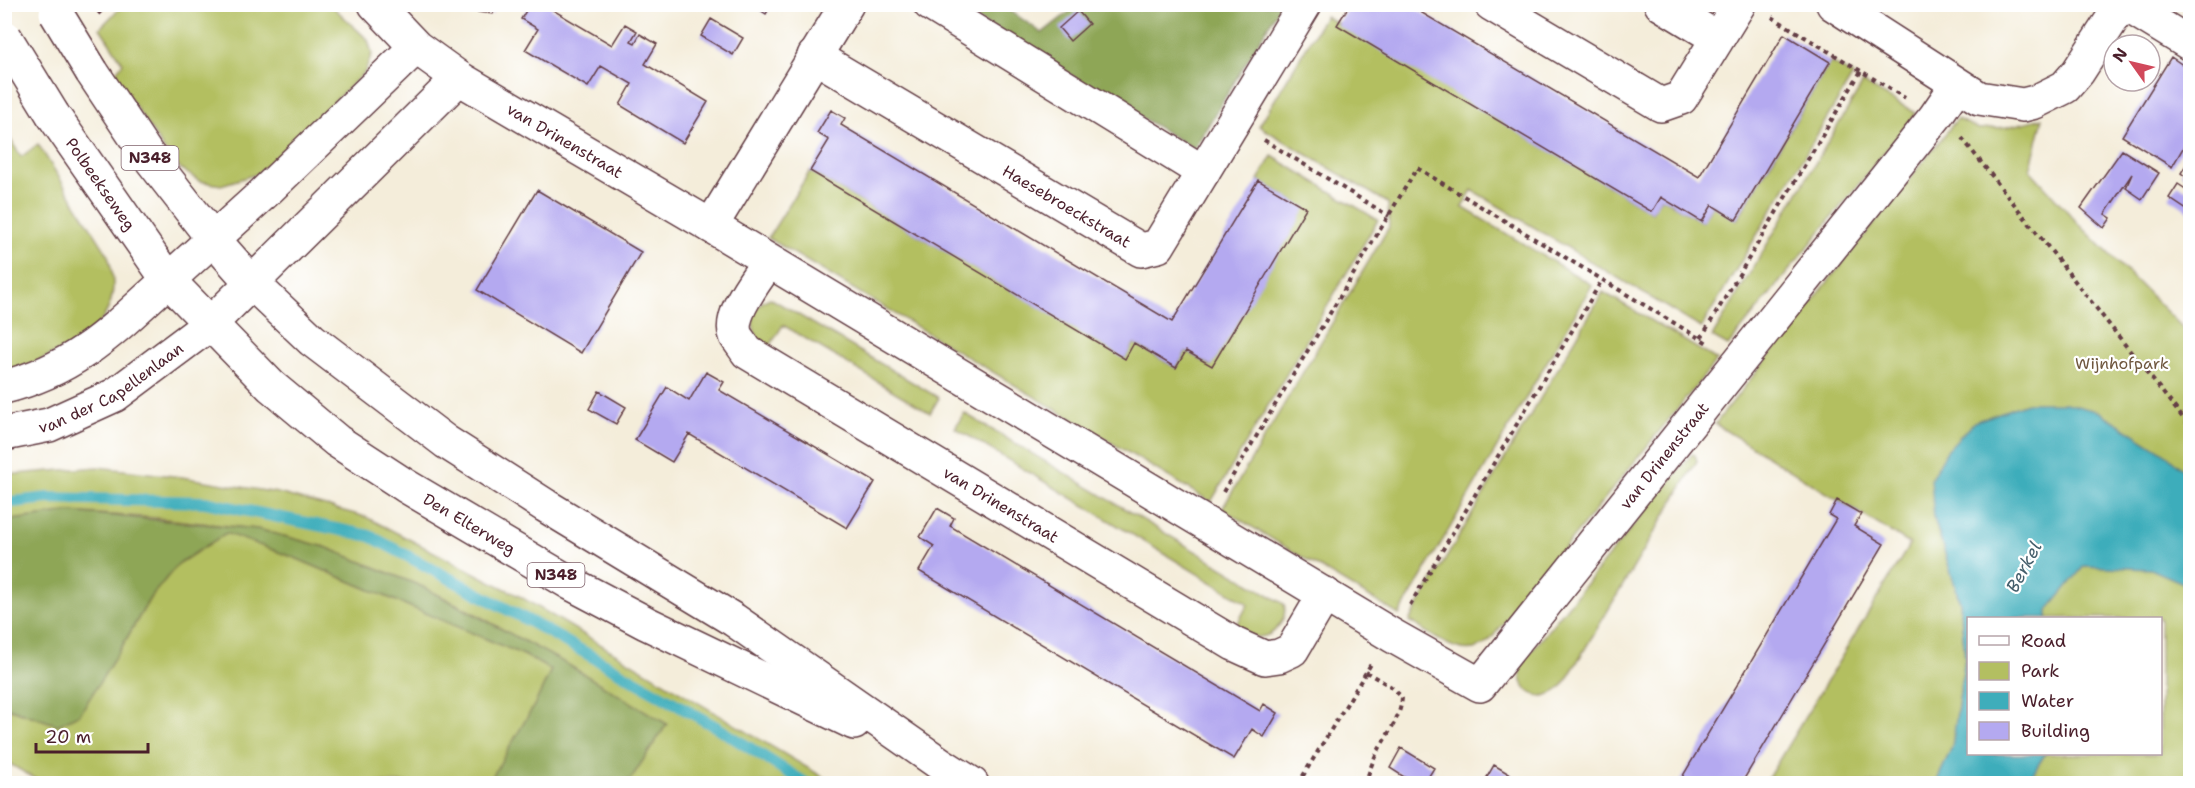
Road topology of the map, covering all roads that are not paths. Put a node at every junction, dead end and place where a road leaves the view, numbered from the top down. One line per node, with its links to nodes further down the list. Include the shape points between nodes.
1 (375, 4): 14 (street, van Drinenstraat)
2 (847, 4): 15 (street)
3 (930, 4): 18 (street)
4 (1305, 4): 18 (street, Haesebroeckstraat)
5 (1491, 4): 12 (street, via 1661,105 1681,98)
6 (1661, 4): 12 (street)
7 (1739, 4): 12 (street)
8 (1833, 4): 17 (street)
9 (2123, 4): 13 (street); 17 (street, via 2078,72 2049,96 2023,105 2006,104 1979,98)
10 (53, 9): 20 (street, N348, bridge, via 146,153)
11 (5, 37): 22 (street, Polbeekseweg / N348, bridge, via 53,115)
12 (1717, 38)
13 (2190, 44)
14 (416, 47): 16 (street, van Drinenstraat); 20 (street)
15 (814, 56): 18 (street, Haesebroeckstraat, via 1141,250 1158,246); 19 (street)
16 (459, 78): 19 (street, van Drinenstraat); 23 (street)
17 (1957, 85): 27 (street, van Drinenstraat, via 1480,685)
18 (1203, 172)
19 (711, 226): 21 (street, van Drinenstraat)
20 (214, 240): 22 (street); 23 (street, N348)
21 (768, 262): 27 (street, van Drinenstraat); 27 (street, van Drinenstraat, via 734,322 736,335 747,352 1234,644 1265,658 1292,650)
22 (168, 280): 24 (street, Polbeekseweg / N348); 25 (street, via 103,339 67,364 30,381)
23 (252, 283): 24 (street); 28 (street, Den Elterweg / N348, via 312,340 446,442 734,620)
24 (210, 324): 26 (street, van der Capellenlaan, via 115,394 49,425); 28 (street, Den Elterweg / N348, via 271,386 337,441 406,486 646,623)
25 (4, 387)
26 (4, 434)
27 (1325, 594)
28 (942, 765): 29 (street, Den Elterweg / N348)
29 (972, 783)

